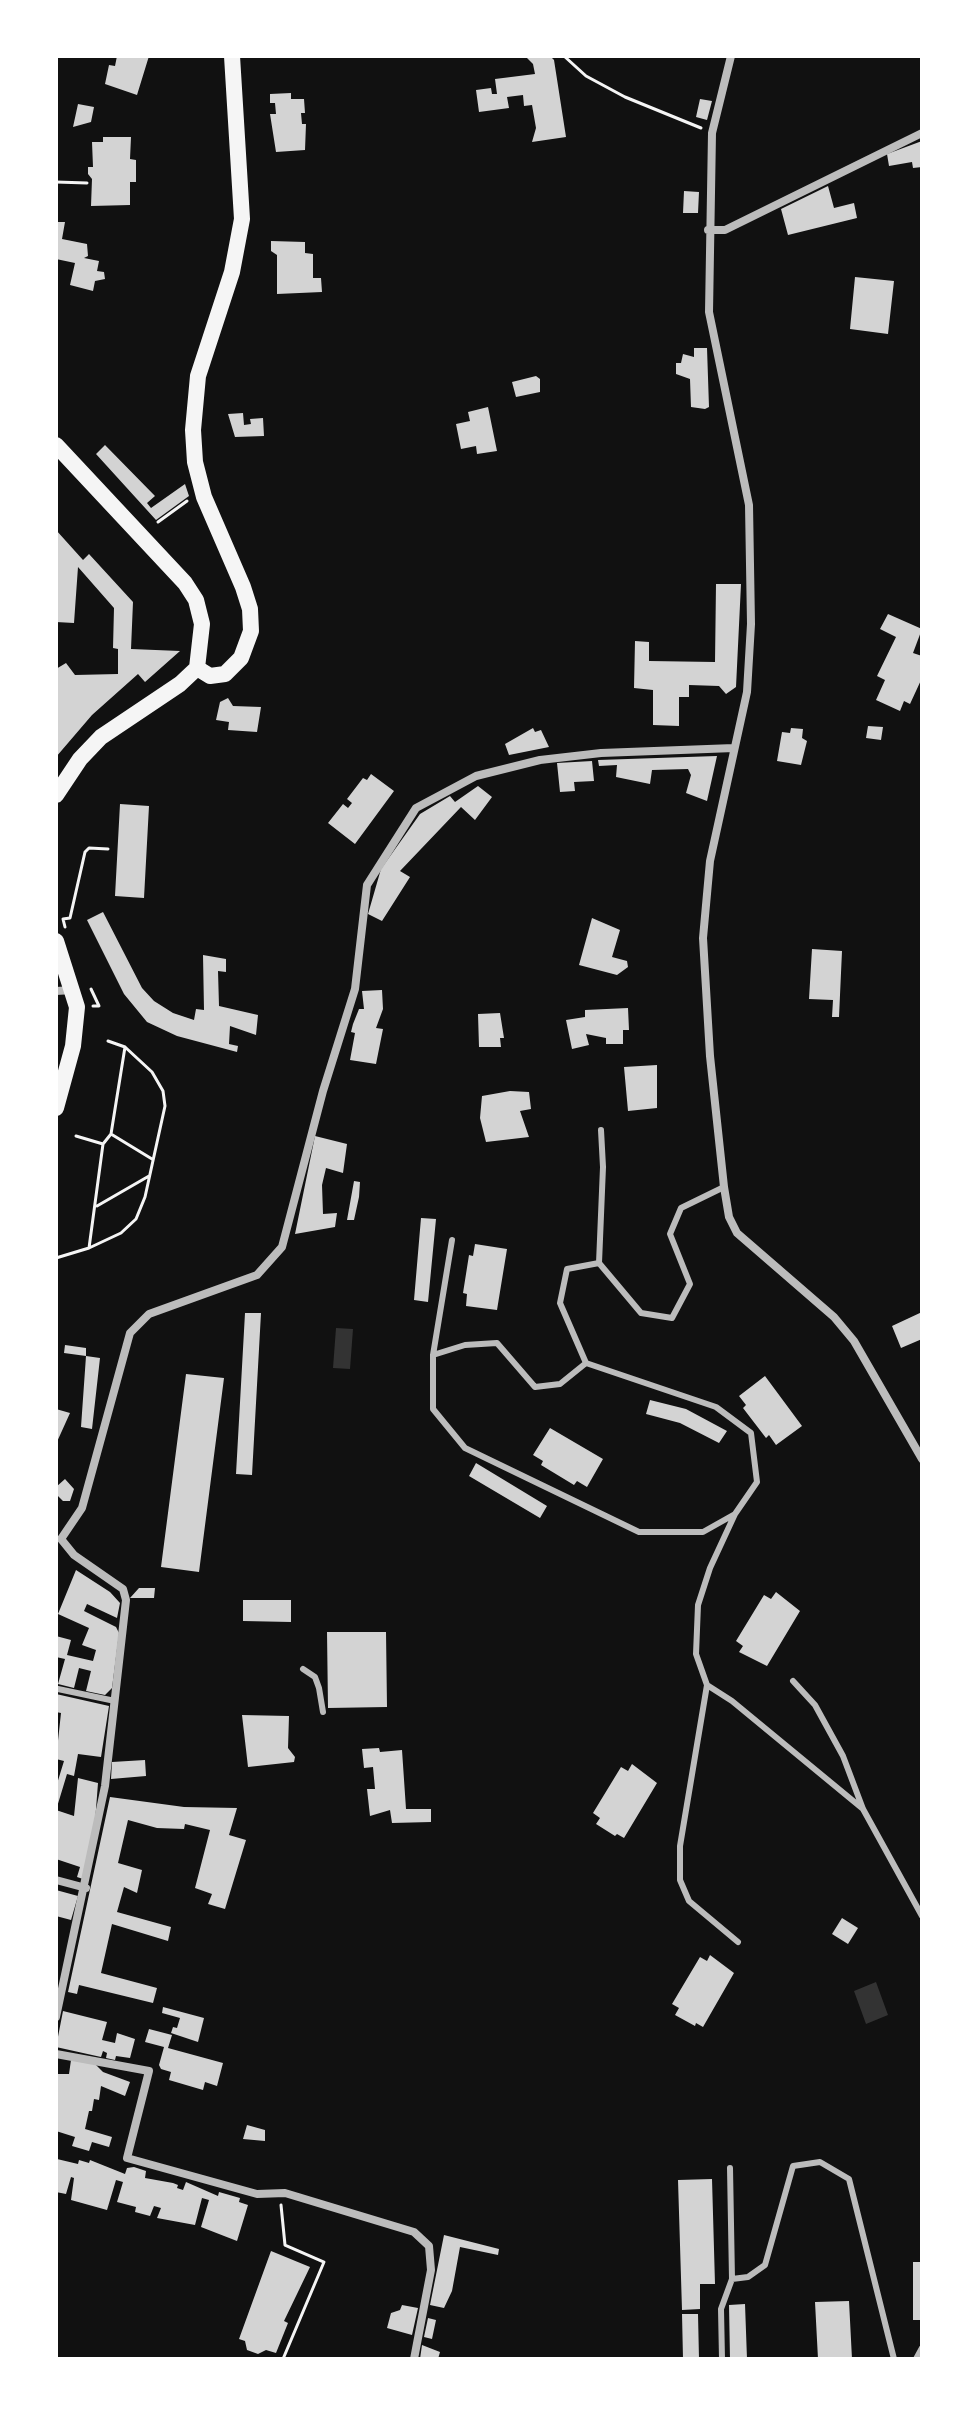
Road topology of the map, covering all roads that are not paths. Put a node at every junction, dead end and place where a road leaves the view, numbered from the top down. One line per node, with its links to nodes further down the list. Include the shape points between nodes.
1 (232, 56): 6 (main road, via 242,219 232,272 198,376 193,430 204,497 243,587 251,631 241,658 225,674 210,676)
2 (731, 56): 4 (street, via 712,133)
3 (922, 133): 4 (street, via 725,230)
4 (708, 230): 7 (street, via 709,312 749,505 749,663)
5 (56, 445): 6 (main road, via 196,600 202,624)
6 (197, 668): 8 (main road, via 101,737)
7 (734, 748): 13 (street, via 710,861 703,938); 20 (street, via 540,760 476,776 416,808 367,885 355,989 285,1242 257,1275 149,1314 130,1333 82,1508)
8 (56, 795)
9 (56, 941): 10 (main road)
10 (64, 990): 11 (main road, via 77,1007 73,1046)
11 (56, 1108)
12 (601, 1130): 15 (lane)
13 (724, 1187): 15 (lane, via 681,1208 670,1234 690,1284 672,1318 641,1313); 18 (street, via 737,1233 834,1317 854,1341)
14 (452, 1240): 16 (lane)
15 (599, 1263): 17 (lane, via 567,1269 560,1303)
16 (433, 1355): 17 (lane, via 497,1343 535,1387 560,1384); 19 (lane, via 433,1409 465,1448 639,1532 703,1532)
17 (586, 1363): 19 (lane, via 716,1407 751,1433 757,1482)
18 (922, 1459)
19 (735, 1514): 23 (lane, via 698,1605 696,1654)
20 (59, 1540): 25 (street, via 123,1589)
21 (303, 1669): 26 (lane, via 315,1677)
22 (793, 1681): 27 (lane, via 822,1717)
23 (707, 1685): 27 (lane); 31 (lane, via 680,1846 680,1880 689,1901)
24 (58, 1689): 25 (lane)
25 (115, 1701): 29 (street)
26 (323, 1712)
27 (863, 1809): 30 (lane)
28 (56, 1880): 29 (street)
29 (86, 1888): 32 (street)
30 (922, 1916)
31 (738, 1942)
32 (56, 2017)
33 (56, 2054): 37 (street, via 149,2071 127,2158 257,2194 285,2193 414,2232 429,2246 431,2270)
34 (730, 2168): 35 (lane)
35 (732, 2279): 38 (lane, via 721,2309); 39 (lane, via 748,2277 765,2265 793,2166 820,2162 849,2179)
36 (922, 2348): 40 (lane)
37 (414, 2359)
38 (722, 2359)
39 (894, 2359)
40 (916, 2359)

